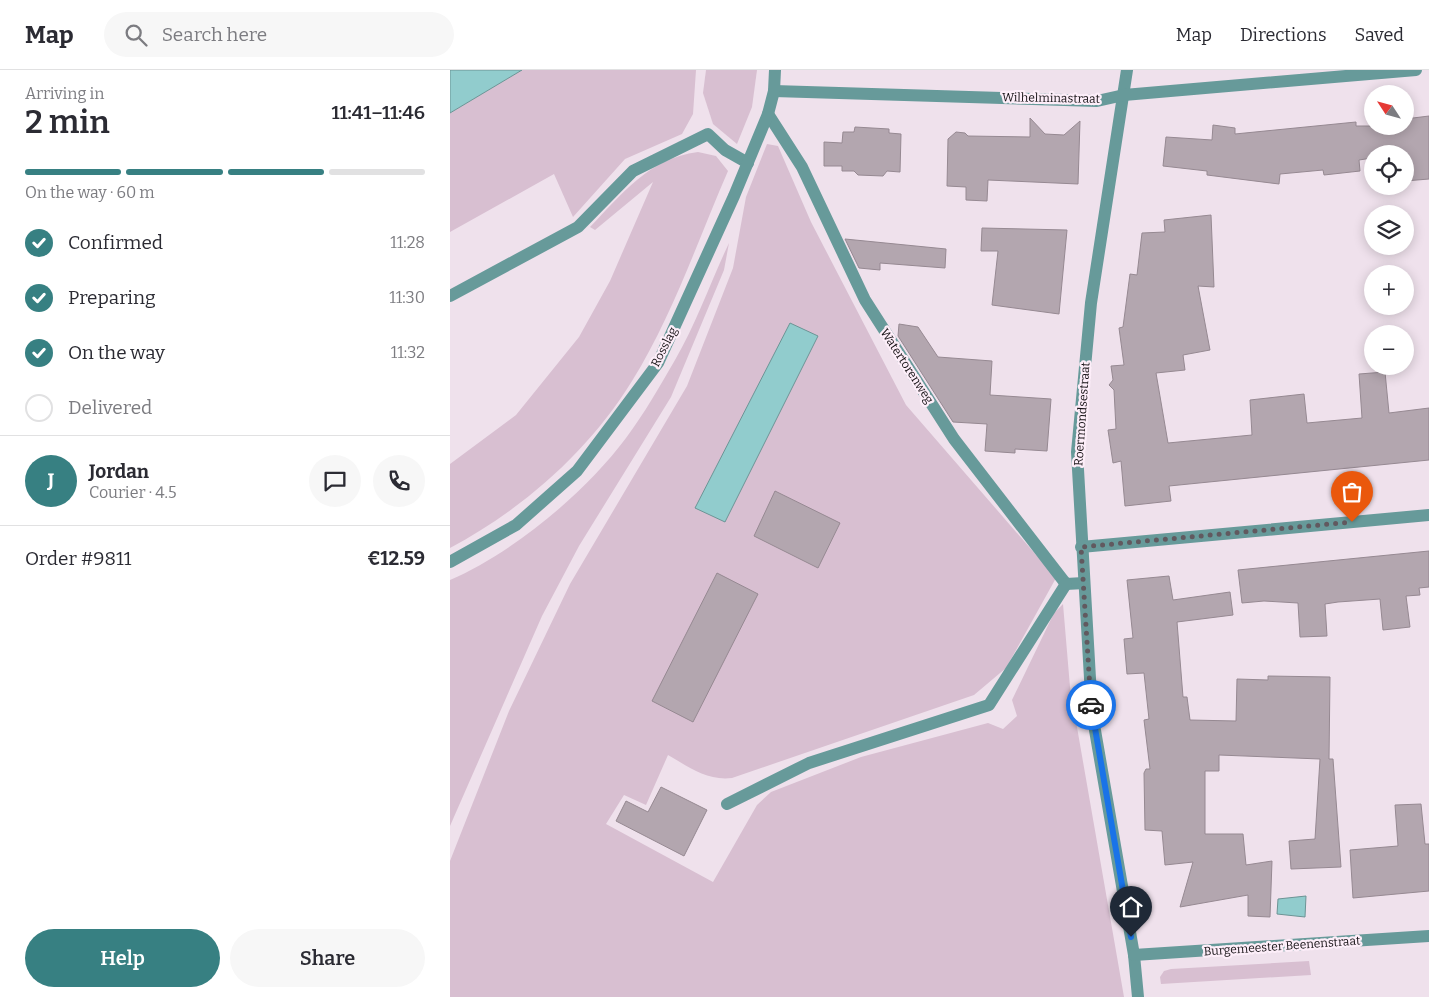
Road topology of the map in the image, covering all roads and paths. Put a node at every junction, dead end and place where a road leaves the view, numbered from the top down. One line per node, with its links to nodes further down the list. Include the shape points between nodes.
1 (775, 70): 4 (street, Rosslag)
2 (1127, 70): 5 (street, Roermondsestraat)
3 (1416, 70): 5 (street, Wilhelminastraat)
4 (774, 91): 5 (street, Wilhelminastraat, via 1097,101); 6 (street, Rosslag)
5 (1124, 95): 10 (street, Roermondsestraat, via 1091,303 1077,452)
6 (768, 114): 7 (street, Rosslag); 13 (street, Watertorenweg, via 802,167 865,300 954,439)
7 (748, 163): 8 (street, via 725,150 708,134 633,170 578,227); 11 (street, Rosslag, via 658,363 577,471 516,525)
8 (450, 296)
9 (1429, 515): 10 (street)
10 (1081, 547): 12 (street, Roermondsestraat)
11 (450, 562)
12 (1084, 583): 13 (street); 16 (street, Roermondsestraat, via 1092,713)
13 (1066, 584): 14 (street, via 989,705 809,763)
14 (727, 804)
15 (1429, 936): 16 (street, Burgemeester Beenenstraat)
16 (1134, 955): 17 (street, Roermondsestraat)
17 (1138, 997)

